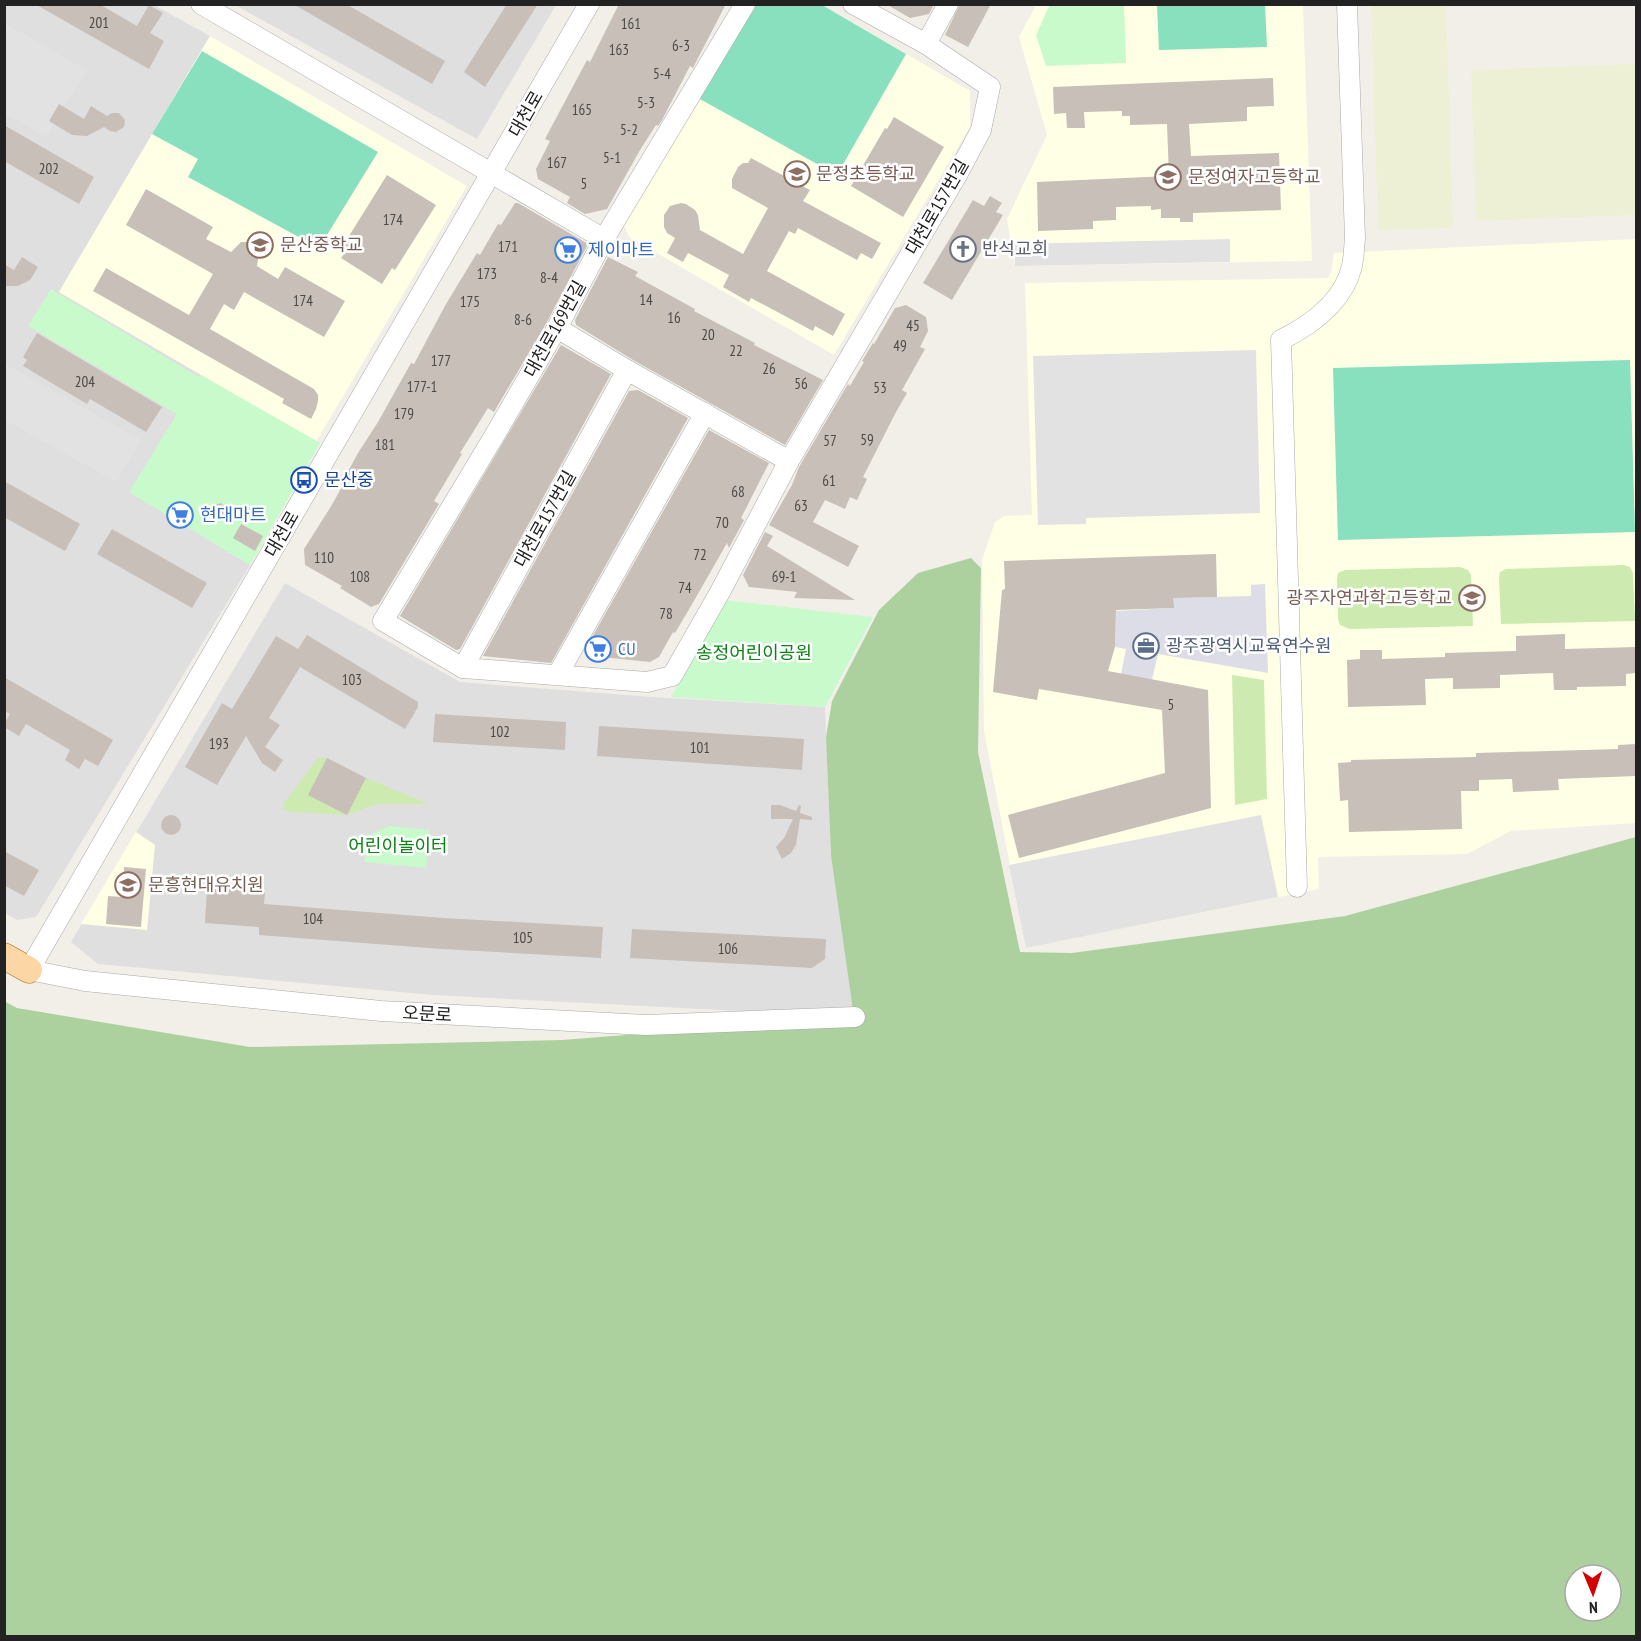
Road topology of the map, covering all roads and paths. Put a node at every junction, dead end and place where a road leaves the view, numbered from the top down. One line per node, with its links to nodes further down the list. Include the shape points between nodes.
1 (201, 4): 8 (street)
2 (589, 4): 8 (street, 대천로)
3 (744, 4): 9 (street, 대천로169번길)
4 (853, 4): 7 (street, 대천로157번길)
5 (948, 4): 7 (street)
6 (1347, 4): 17 (street, via 1353,265 1333,304 1281,340)
7 (926, 44): 14 (street, 대천로157번길, via 990,87 981,130)
8 (491, 174): 9 (street); 19 (street, 대천로)
9 (604, 239): 10 (street, 대천로169번길)
10 (557, 328): 11 (street); 13 (street, 대천로169번길)
11 (627, 370): 12 (street); 15 (street, 대천로157번길)
12 (705, 413): 14 (street); 16 (street)
13 (493, 438): 15 (street, 대천로157번길, via 383,621)
14 (789, 461): 16 (street, 대천로157번길, via 672,676 647,682)
15 (463, 668): 16 (street, 대천로157번길)
16 (558, 674)
17 (1297, 887)
18 (4, 956): 19 (main road, 오문로)
19 (29, 970): 20 (street, 오문로, via 85,981 381,1011 646,1025)
20 (855, 1017)

